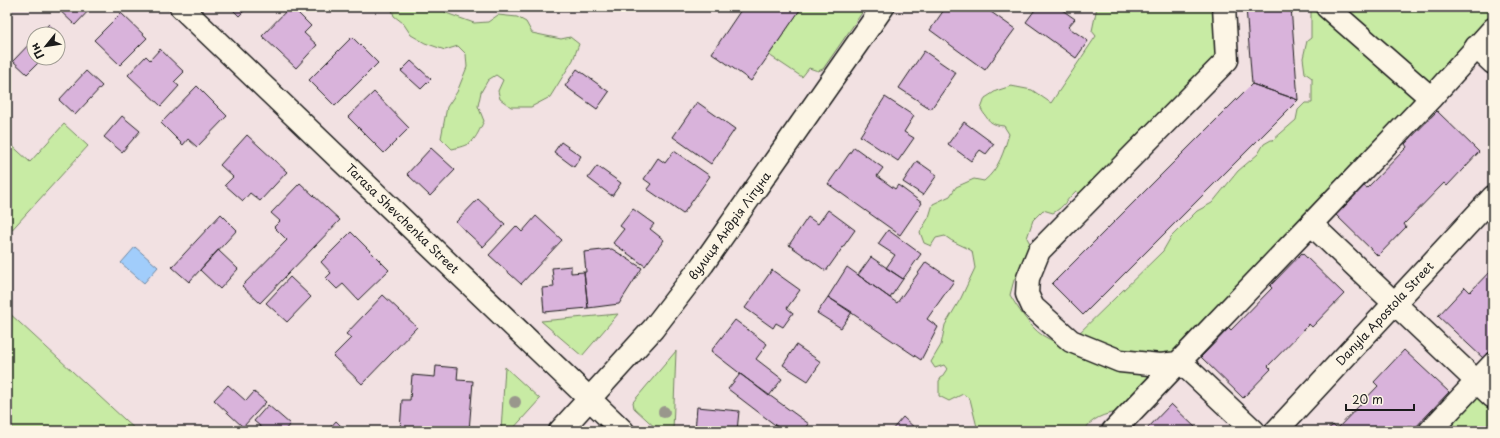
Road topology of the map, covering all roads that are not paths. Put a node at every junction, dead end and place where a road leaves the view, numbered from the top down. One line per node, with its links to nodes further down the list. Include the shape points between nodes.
1 (181, 7): 16 (street, Tarasa Shevchenka Street)
2 (883, 7): 16 (street, вулиця Андрія Літуна, via 703,264 653,329)
3 (1224, 7): 12 (street, via 1227,60 1039,251 1028,278 1027,294 1033,307 1071,340 1120,361 1160,365)
4 (1326, 7): 8 (street)
5 (1493, 29): 6 (street)
6 (1476, 47): 7 (street); 8 (street)
7 (1493, 63)
8 (1430, 98): 10 (street)
9 (1493, 197): 11 (street, Danyla Apostola Street)
10 (1312, 224): 11 (street); 12 (street)
11 (1395, 304): 14 (street); 21 (street, Danyla Apostola Street)
12 (1178, 363): 19 (street); 20 (street, via 1187,368)
13 (1493, 364): 14 (street)
14 (1476, 382): 15 (street); 22 (street)
15 (1493, 397)
16 (590, 399): 17 (street, вулиця Андрія Літуна); 18 (street, Tarasa Shevchenka Street)
17 (560, 431)
18 (623, 431)
19 (1113, 431)
20 (1254, 431)
21 (1276, 431)
22 (1430, 431)

